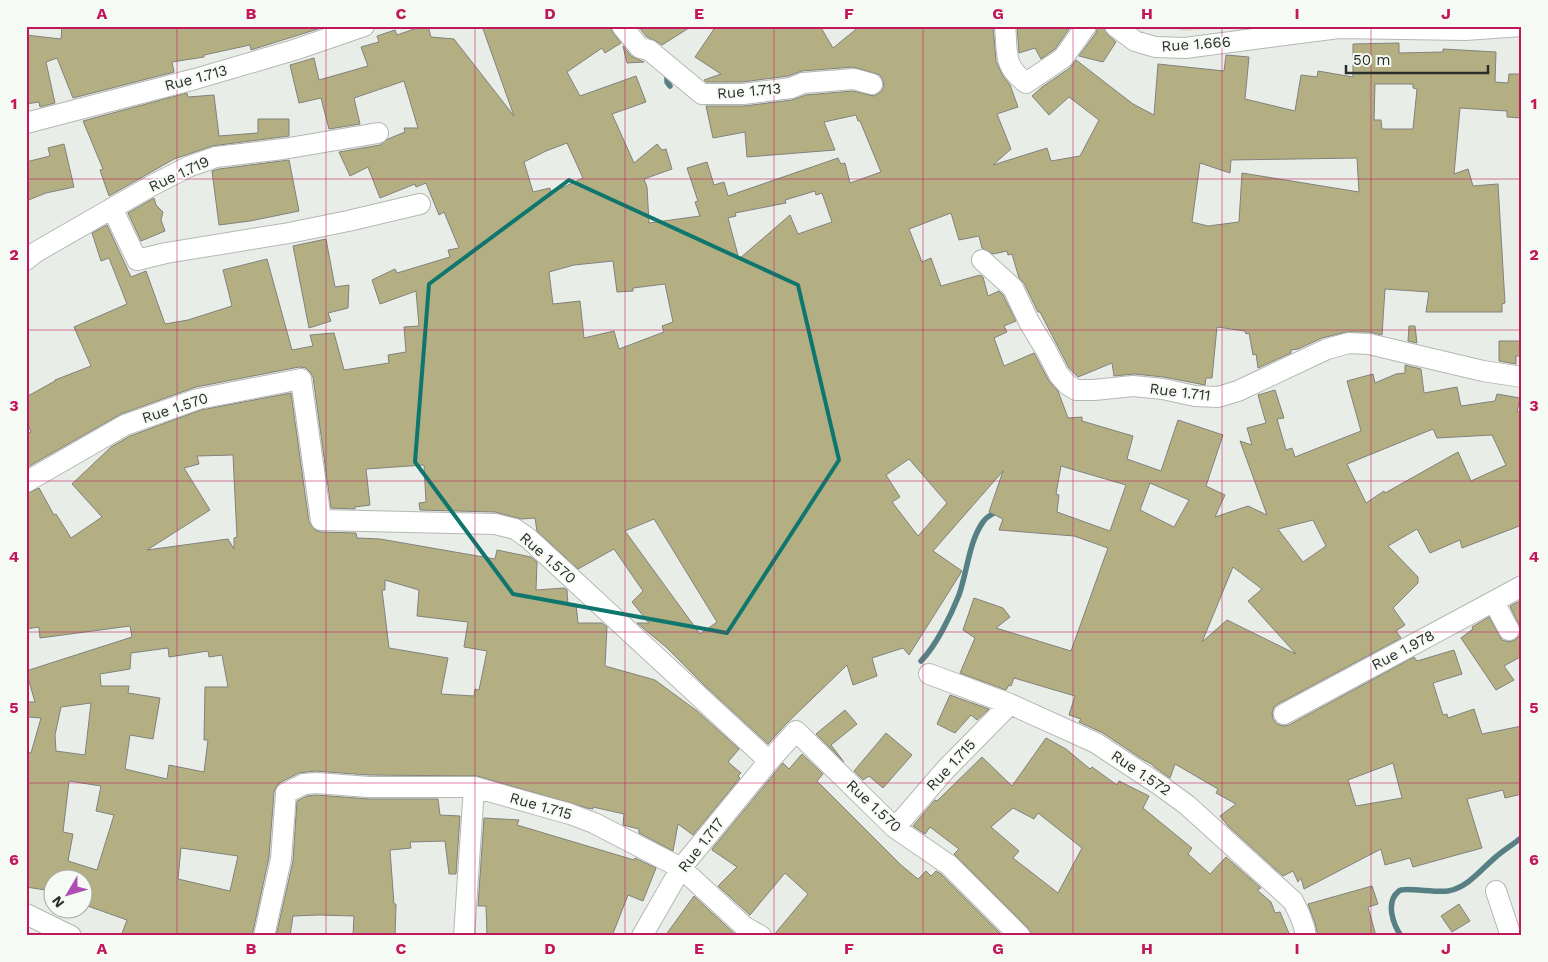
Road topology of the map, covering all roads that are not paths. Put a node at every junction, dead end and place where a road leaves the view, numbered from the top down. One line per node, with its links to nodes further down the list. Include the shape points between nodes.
1 (364, 26): 8 (street, Rue 1.713, via 195,80)
2 (622, 26): 7 (street, Rue 1.713, via 640,48 650,50 702,94 743,94 791,88 803,83 854,79)
3 (1006, 26): 4 (street, via 1008,60 1014,73 1026,83 1063,58)
4 (1086, 26)
5 (1115, 26): 6 (street, Rue 1.666, via 1135,41 1155,48 1185,48 1339,28 1465,30)
6 (1522, 26)
7 (872, 84)
8 (26, 123)
9 (378, 133): 11 (street, Rue 1.719, via 283,150 216,157 174,174)
10 (420, 204): 11 (street, via 289,233 138,260)
11 (112, 208): 12 (street, Rue 1.719)
12 (26, 260)
13 (982, 260): 14 (street, Rue 1.711, via 1013,288 1060,375 1076,390 1133,386 1218,397 1238,391 1327,349 1349,344 1370,344)
14 (1522, 377)
15 (26, 482): 22 (street, Rue 1.570, via 125,425 198,399 301,379 321,520 495,524 514,529 528,538)
16 (1522, 586): 17 (street, Rue 1.978)
17 (1494, 602): 18 (street); 21 (street, Rue 1.978)
18 (1509, 630)
19 (929, 674): 20 (street, Rue 1.572)
20 (1010, 704): 24 (street, Rue 1.715, via 946,769); 34 (street, Rue 1.572, via 1096,743 1186,805 1292,901 1300,913)
21 (1284, 714)
22 (769, 761): 24 (street, Rue 1.570, via 796,731); 25 (street, Rue 1.717)
23 (474, 787): 25 (street, Rue 1.715, via 594,823); 29 (street, Rue 1.715, via 369,787 316,783 304,784 286,793 281,859); 30 (street)
24 (895, 828): 33 (street, Rue 1.570, via 949,865)
25 (681, 868): 31 (street, Rue 1.717); 32 (street, Rue 1.715, via 745,927)
26 (1496, 891): 35 (street)
27 (26, 914): 28 (street)
28 (70, 936)
29 (264, 936)
30 (464, 936)
31 (642, 936)
32 (761, 936)
33 (1020, 936)
34 (1306, 936)
35 (1511, 936)

